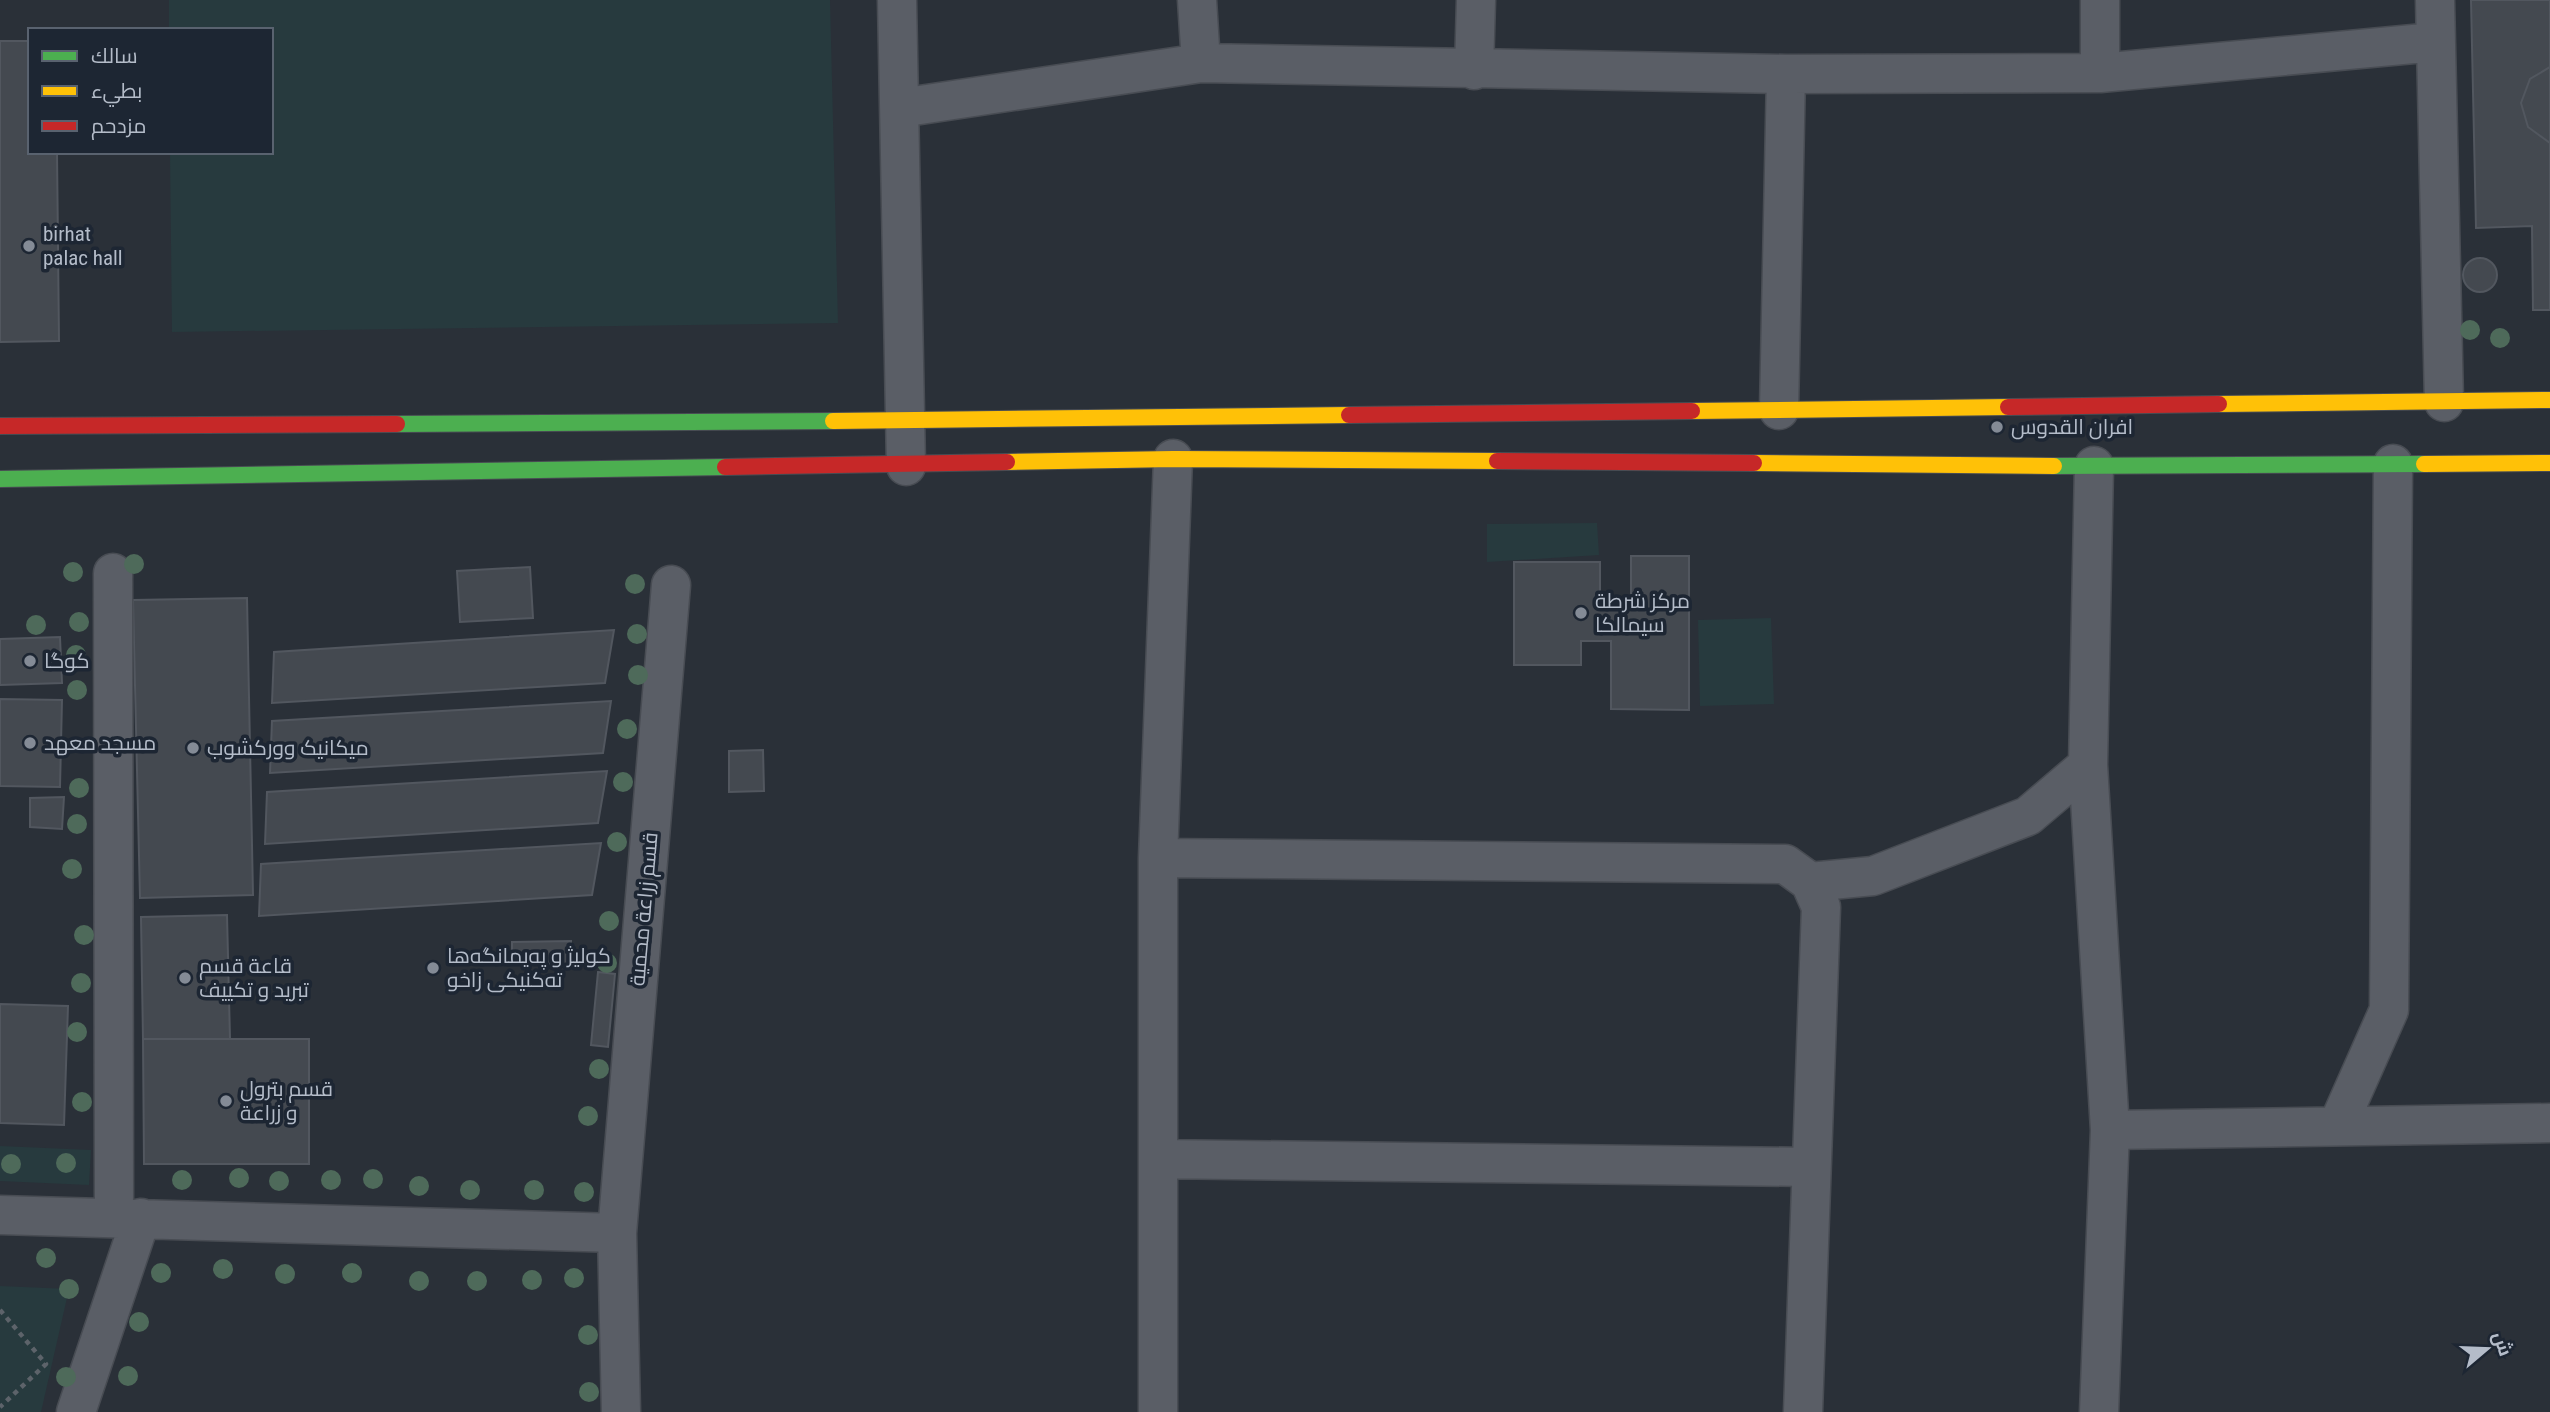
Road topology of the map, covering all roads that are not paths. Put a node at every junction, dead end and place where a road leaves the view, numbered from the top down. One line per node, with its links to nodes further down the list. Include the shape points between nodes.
1 (897, 0): 11 (street)
2 (1198, 0): 7 (street)
3 (1476, 0): 8 (street)
4 (2100, 0): 10 (street)
5 (2435, 0): 6 (street)
6 (2435, 42): 10 (street); 13 (street)
7 (1200, 63): 8 (street); 11 (street)
8 (1474, 70): 9 (street)
9 (1786, 74): 10 (street); 14 (street)
10 (2100, 74)
11 (900, 108): 15 (street)
12 (2550, 400): 13 (main road)
13 (2444, 402): 14 (main road)
14 (1779, 410): 15 (main road)
15 (905, 421): 16 (main road); 20 (street)
16 (0, 426)
17 (1173, 460): 20 (main road); 21 (main road); 26 (street)
18 (2550, 463): 19 (main road)
19 (2393, 464): 21 (main road); 29 (street, via 2389,1010)
20 (906, 466): 22 (main road)
21 (2094, 466): 25 (street)
22 (0, 479)
23 (113, 573): 34 (street)
24 (671, 585): 35 (street, قسم زراعة محمية)
25 (2088, 765): 27 (street, via 2028,817 1873,876); 30 (street)
26 (1158, 858): 27 (street, via 1785,864); 31 (street)
27 (1810, 882): 32 (street, via 1821,907)
28 (2550, 1123): 29 (street)
29 (2338, 1125): 30 (street)
30 (2110, 1130): 40 (street)
31 (1158, 1159): 32 (street); 38 (street)
32 (1810, 1167): 39 (street)
33 (0, 1214): 34 (street)
34 (127, 1217): 35 (street); 36 (street)
35 (617, 1233): 37 (street, قسم زراعة محمية)
36 (76, 1412)
37 (621, 1412)
38 (1158, 1412)
39 (1803, 1412)
40 (2099, 1412)

